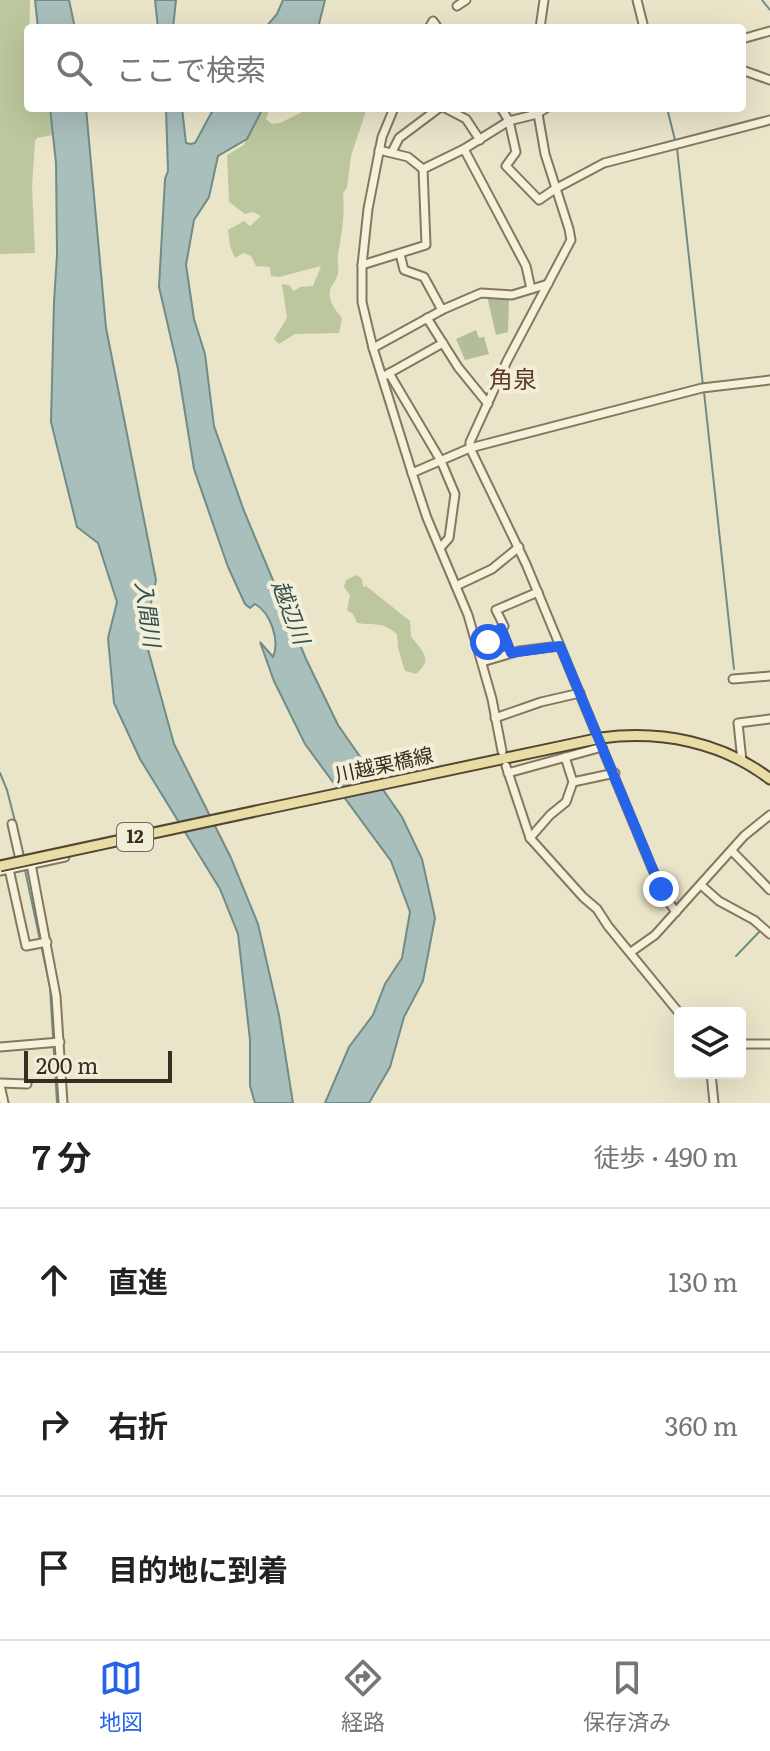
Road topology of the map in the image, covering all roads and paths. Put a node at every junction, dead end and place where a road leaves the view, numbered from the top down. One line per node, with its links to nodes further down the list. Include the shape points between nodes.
1 (466, 0): 5 (street)
2 (554, 0): 4 (street)
3 (637, 0): 7 (street)
4 (544, 1): 6 (street)
5 (457, 6)
6 (541, 24)
7 (643, 24)
8 (770, 31): 9 (street)
9 (746, 38)
10 (746, 71): 11 (street)
11 (770, 80)
12 (392, 112): 22 (street)
13 (436, 112): 23 (street, via 399,138)
14 (451, 112): 20 (street, via 466,119)
15 (503, 112): 19 (street)
16 (534, 112): 19 (street)
17 (537, 112): 25 (street)
18 (770, 120): 25 (street, via 604,163)
19 (509, 121): 20 (street); 25 (street, via 516,152 506,166 539,200)
20 (480, 140): 21 (street)
21 (464, 149): 24 (street); 29 (street, via 526,266)
22 (379, 150): 23 (street); 27 (street)
23 (392, 152): 24 (street)
24 (423, 169): 26 (street, via 426,245)
25 (555, 189): 28 (street, via 571,235)
26 (400, 254): 27 (street); 30 (street, via 404,270 424,277)
27 (362, 265): 33 (street, via 362,302)
28 (548, 284): 29 (street); 36 (street)
29 (531, 289): 30 (street, via 512,295 481,293)
30 (442, 310): 31 (street)
31 (427, 318): 32 (street); 33 (street)
32 (443, 343): 34 (street); 36 (street)
33 (373, 348): 34 (street)
34 (385, 375): 37 (street); 38 (street)
35 (770, 380): 39 (street, via 702,388)
36 (488, 404): 39 (street)
37 (413, 416): 38 (street); 40 (street)
38 (398, 428): 41 (street)
39 (470, 448): 40 (street); 43 (street)
40 (441, 461): 41 (street); 42 (street, via 455,497 449,538)
41 (412, 473): 42 (street)
42 (441, 547): 44 (street)
43 (519, 547): 44 (street, via 492,569); 45 (street)
44 (456, 586): 48 (street)
45 (538, 592): 46 (street, via 496,610); 47 (street)
46 (501, 628): 48 (street); 49 (street)
47 (560, 646): 49 (street); 53 (street)
48 (478, 648): 50 (street)
49 (511, 653): 50 (street)
50 (482, 662): 54 (street)
51 (770, 676): 52 (street)
52 (733, 679)
53 (580, 693): 54 (street); 56 (street)
54 (495, 718): 57 (street)
55 (770, 719): 59 (street, via 738,723)
56 (600, 741): 58 (street); 59 (main road, 川越栗橋線 / 12, via 635,735 682,739); 60 (street); 70 (main road, 川越栗橋線 / 12, bridge)
57 (502, 751)
58 (565, 757): 62 (street); 65 (street, via 507,770)
59 (742, 761): 61 (main road, 川越栗橋線 / 12)
60 (615, 773): 62 (street); 73 (street, via 657,879)
61 (770, 779)
62 (573, 782): 65 (street, via 566,802)
63 (770, 815): 66 (street)
64 (12, 824): 69 (street)
65 (530, 838): 76 (street)
66 (732, 851): 71 (street); 72 (street)
67 (65, 857): 68 (street)
68 (31, 864): 69 (street); 75 (street)
69 (21, 866): 70 (street)
70 (3, 869): 75 (street, via 26,946)
71 (701, 885): 73 (street); 74 (street)
72 (770, 890)
73 (676, 912): 76 (street)
74 (770, 934)
75 (47, 942): 78 (street)
76 (631, 952): 77 (street)
77 (674, 1007)
78 (60, 1042): 81 (street); 86 (street)
79 (746, 1044): 80 (street)
80 (770, 1044)
81 (0, 1047)
82 (712, 1079): 87 (street)
83 (0, 1084): 84 (street); 85 (street)
84 (27, 1084)
85 (4, 1103)
86 (63, 1103)
87 (714, 1103)

